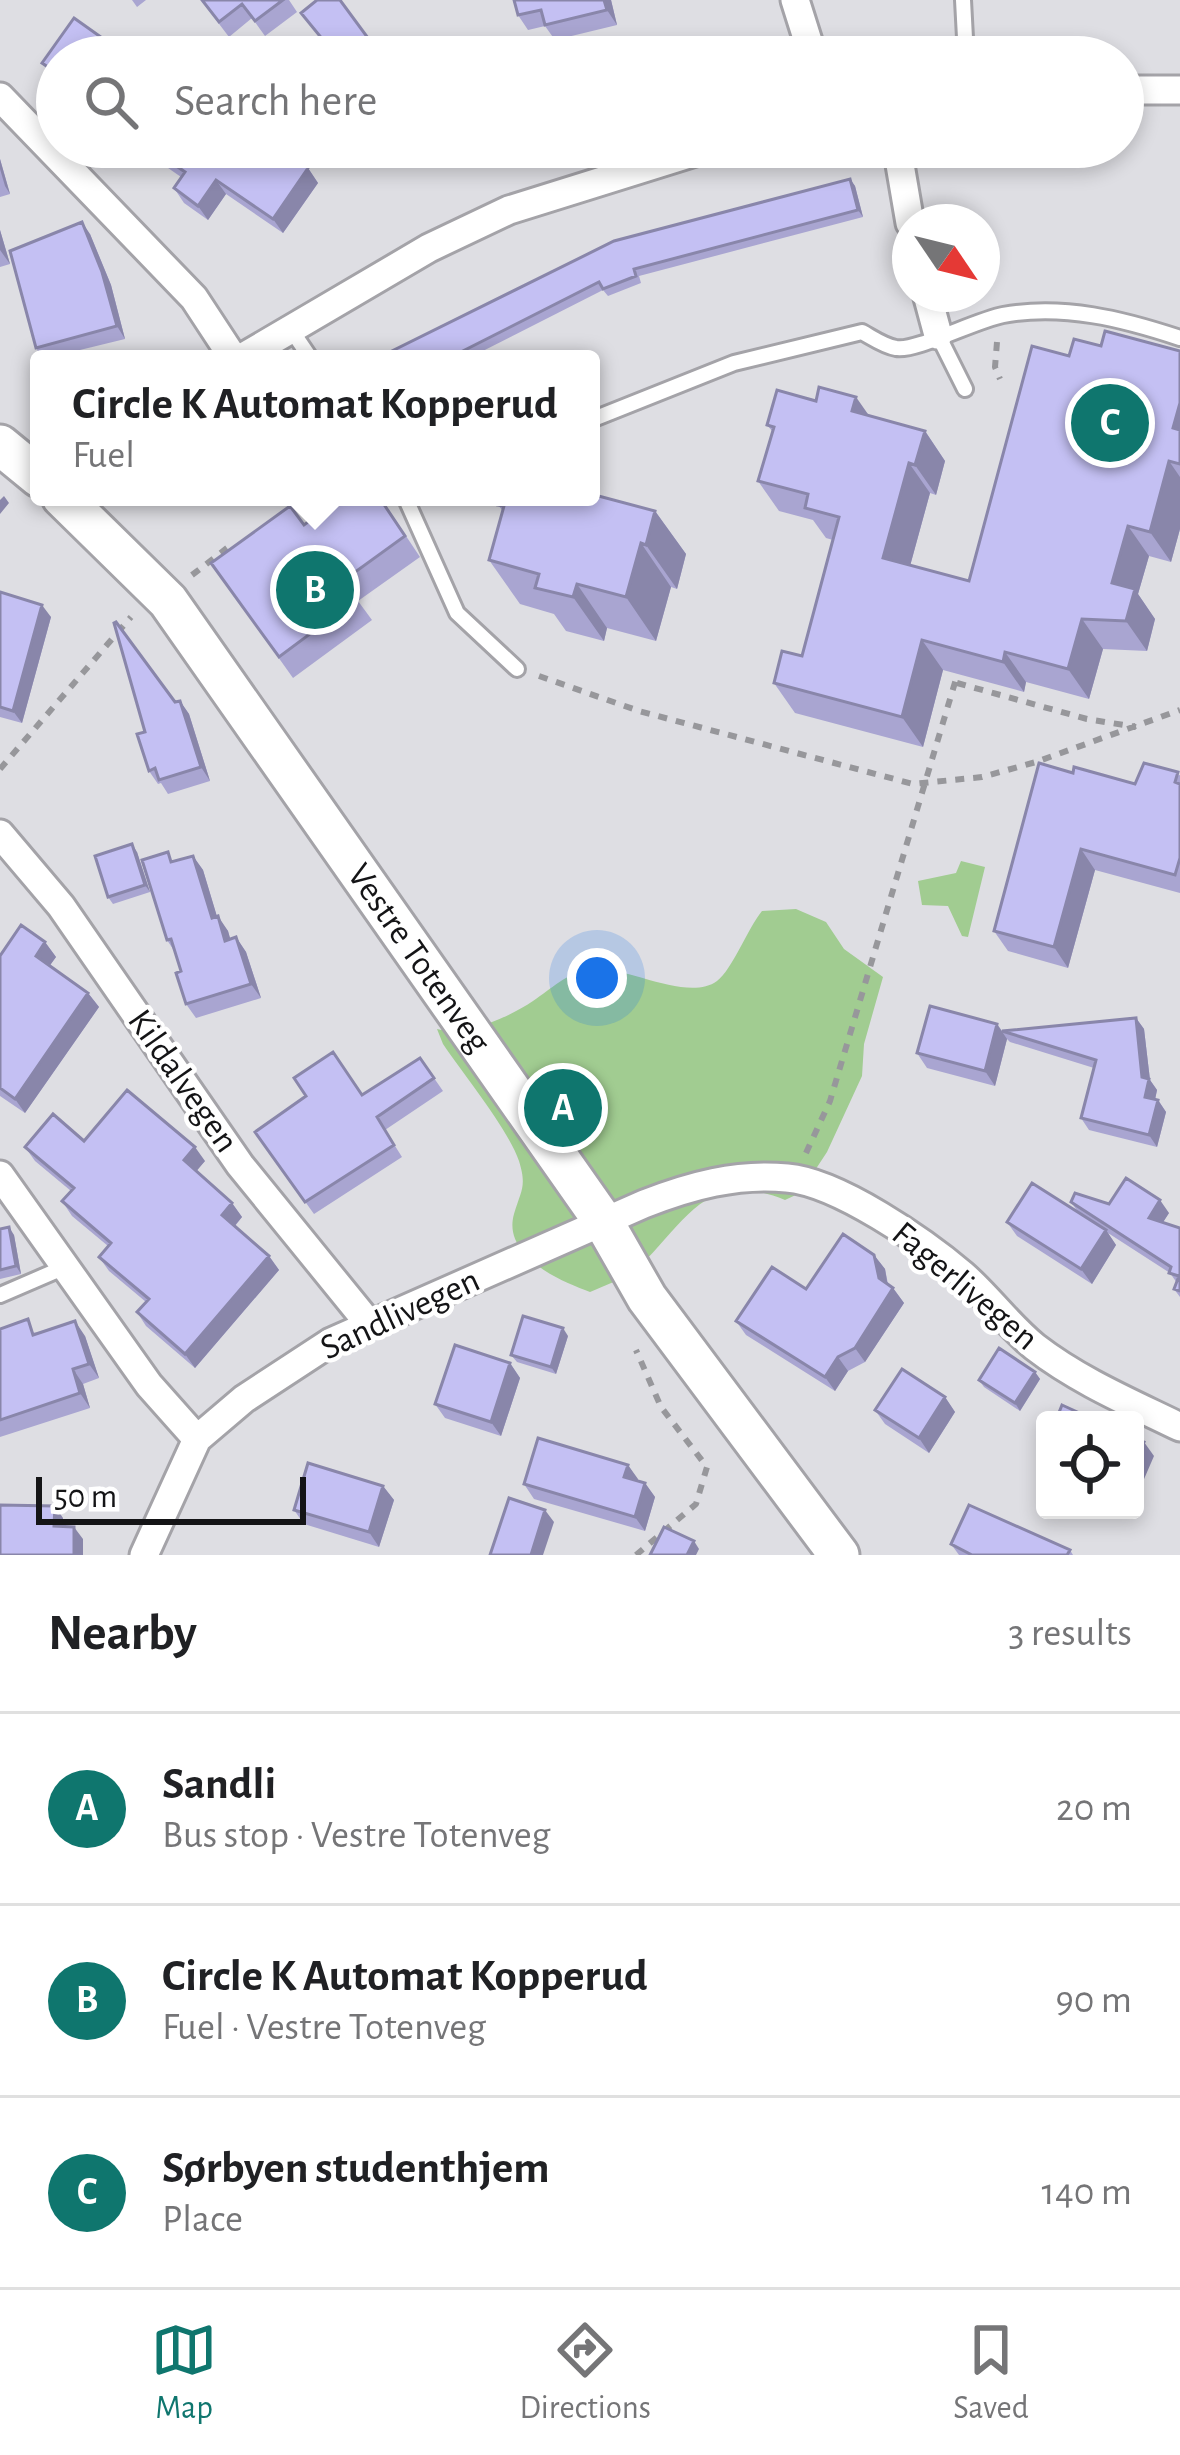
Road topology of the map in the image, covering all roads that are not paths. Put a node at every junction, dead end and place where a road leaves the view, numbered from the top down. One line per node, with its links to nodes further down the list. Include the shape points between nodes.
1 (795, 0): 3 (street)
2 (963, 0): 4 (lane)
3 (806, 36)
4 (965, 36)
5 (1144, 90): 6 (street)
6 (1180, 90)
7 (0, 97): 8 (street)
8 (36, 134)
9 (69, 168): 17 (street, via 194,298)
10 (644, 168): 14 (street, via 509,210)
11 (901, 168): 12 (street)
12 (907, 204)
13 (932, 312): 15 (street)
14 (290, 328): 18 (street); 19 (lane)
15 (938, 335): 16 (lane, via 1058,310); 20 (lane); 21 (lane, via 913,350 862,332 734,363)
16 (1180, 338)
17 (231, 350)
18 (252, 350)
19 (305, 350)
20 (965, 389)
21 (600, 416)
22 (0, 445): 23 (main road)
23 (30, 470)
24 (73, 506): 29 (main road, Vestre Totenveg, via 171,590)
25 (409, 506): 26 (lane, via 457,613)
26 (517, 669)
27 (0, 834): 32 (street, Kildalvegen, via 61,905 241,1165)
28 (0, 1174): 30 (street)
29 (604, 1221): 32 (street, Sandlivegen); 33 (street, Fagerlivegen, via 733,1178 793,1178 874,1210 963,1275 1034,1346); 36 (main road, Vestre Totenveg, via 647,1298)
30 (65, 1267): 31 (lane); 34 (street)
31 (0, 1295)
32 (370, 1325): 34 (street, Sandlivegen, via 244,1399)
33 (1180, 1427)
34 (197, 1439): 35 (street, Sandlivegen)
35 (144, 1555)
36 (839, 1555)

